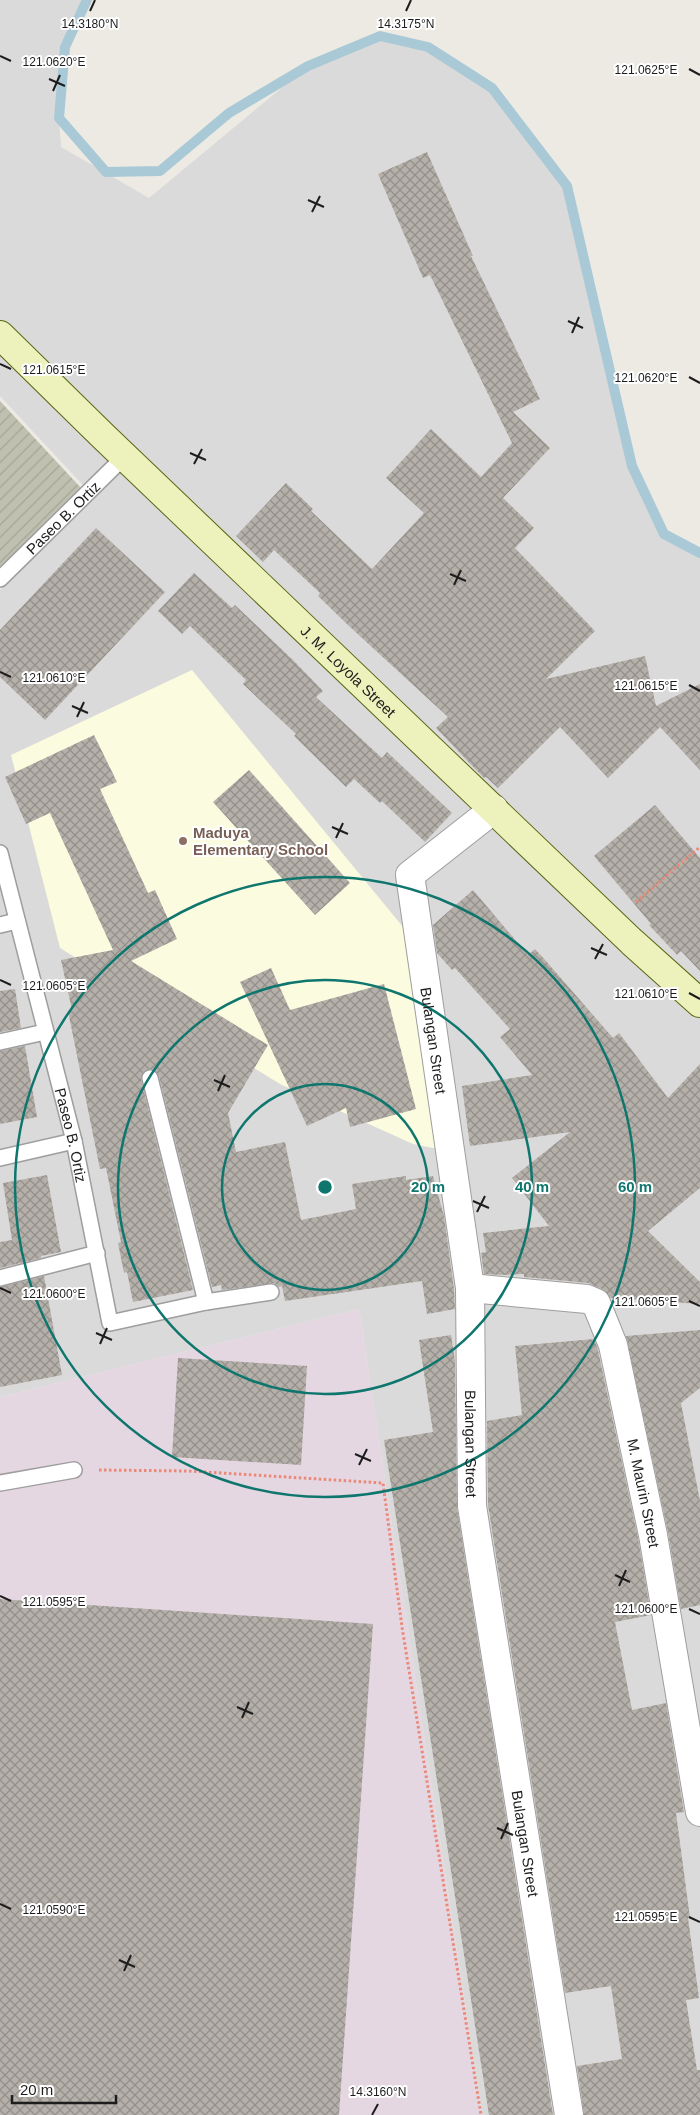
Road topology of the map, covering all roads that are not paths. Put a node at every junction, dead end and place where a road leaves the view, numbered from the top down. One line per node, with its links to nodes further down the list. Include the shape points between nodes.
1 (0, 335): 2 (main road, J. M. Loyola Street)
2 (124, 457): 3 (lane, Paseo B. Ortiz); 4 (main road, J. M. Loyola Street)
3 (0, 579)
4 (494, 809): 8 (main road, J. M. Loyola Street); 16 (street, Bulangan Street, via 410,875)
5 (0, 853): 6 (lane, Paseo B. Ortiz)
6 (17, 921): 7 (lane); 9 (lane, Paseo B. Ortiz)
7 (0, 925)
8 (700, 1004)
9 (45, 1032): 10 (lane); 12 (lane, Paseo B. Ortiz)
10 (0, 1042)
11 (150, 1078): 18 (lane)
12 (74, 1141): 13 (lane); 14 (lane, Paseo B. Ortiz)
13 (0, 1158)
14 (97, 1253): 15 (lane); 18 (lane, Paseo B. Ortiz, via 110,1324)
15 (0, 1278)
16 (470, 1288): 21 (street, M. Maurin Street, via 587,1299 596,1303 612,1345 653,1535); 22 (street, Bulangan Street, via 472,1506)
17 (271, 1292): 18 (lane, Paseo B. Ortiz)
18 (206, 1302)
19 (74, 1470): 20 (lane)
20 (0, 1483)
21 (700, 1812)
22 (569, 2115)

